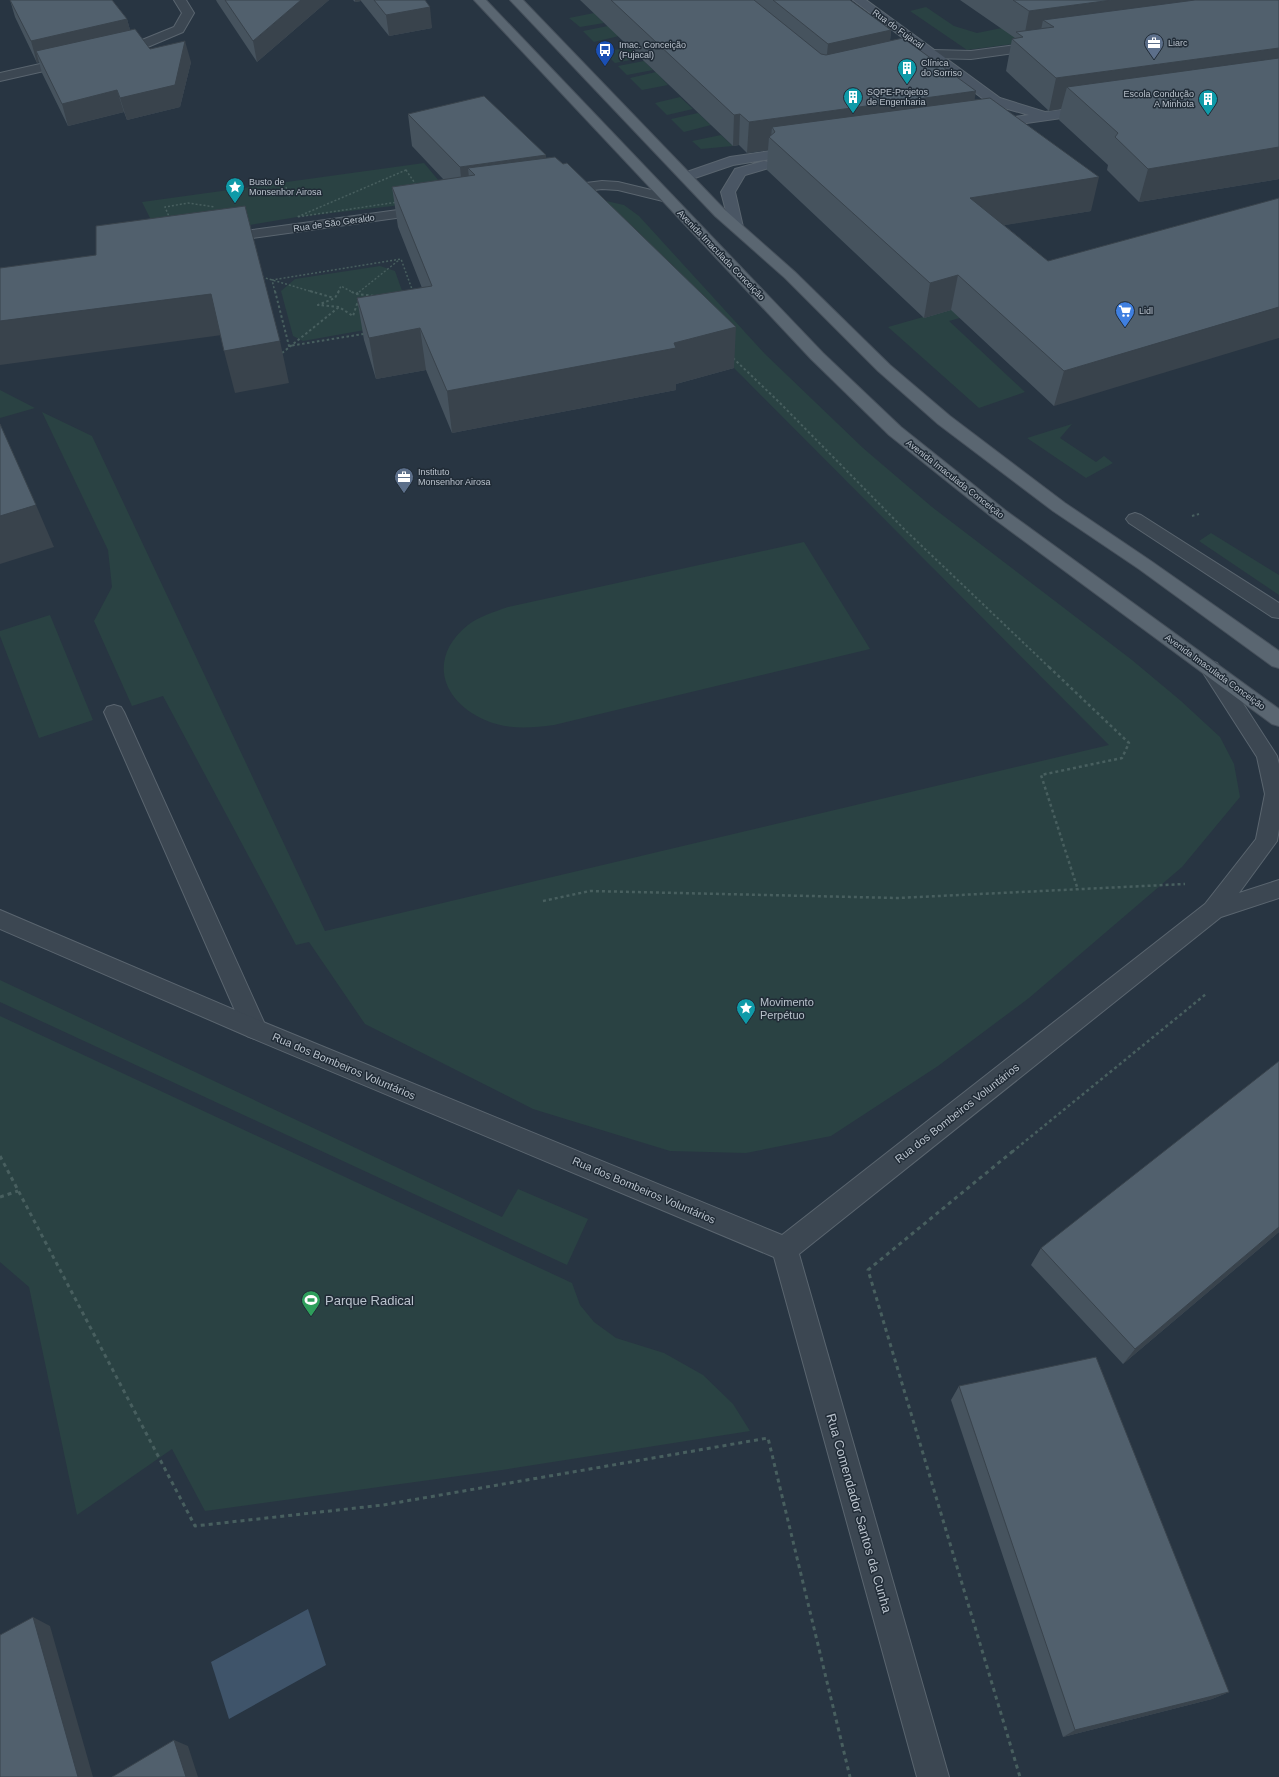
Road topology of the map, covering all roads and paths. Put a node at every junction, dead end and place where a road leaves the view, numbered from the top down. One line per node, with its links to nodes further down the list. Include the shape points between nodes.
1 (180, 0): 6 (street, via 188,13 179,29 146,43)
2 (480, 0): 16 (main road, Avenida Imaculada Conceição)
3 (516, 0): 14 (main road)
4 (859, 0): 7 (street, Rua do Fujacal)
5 (1050, 44): 7 (street, via 971,55)
6 (102, 53)
7 (933, 54): 9 (street); 11 (street, Rua do Fujacal)
8 (80, 58): 10 (street)
9 (903, 61)
10 (0, 77)
11 (995, 101): 13 (street); 13 (street, via 982,126)
12 (1106, 108): 13 (street)
13 (1047, 115)
14 (686, 177): 16 (main road, via 672,187); 18 (main road); 18 (street, via 730,161 811,151 740,172 728,192)
15 (550, 192): 16 (street, via 602,185 618,186)
16 (667, 198): 36 (main road, Avenida Imaculada Conceição, via 817,356 895,431 999,514)
17 (443, 207): 19 (street, Rua de São Geraldo)
18 (736, 227): 35 (main road, via 790,275 884,368 944,420 1059,507)
19 (206, 241)
20 (401, 259): 22 (path); 23 (path); 29 (path)
21 (262, 277): 22 (path)
22 (272, 280): 24 (path); 30 (path)
23 (356, 294): 24 (path, via 341,286); 25 (path, via 376,296)
24 (335, 298): 26 (path, via 318,305)
25 (357, 304): 26 (path, via 352,316); 27 (path)
26 (339, 307): 30 (path)
27 (365, 307)
28 (417, 322): 29 (path)
29 (424, 324): 30 (path)
30 (289, 346): 31 (path)
31 (282, 353)
32 (729, 354): 41 (path, via 904,529 1129,743 1122,758 1041,775)
33 (1135, 519): 34 (street)
34 (1279, 612)
35 (1279, 661)
36 (1210, 668): 38 (main road, Avenida Imaculada Conceição); 43 (street, Rua dos Bombeiros Voluntários, via 1267,756 1275,794 1266,841)
37 (114, 712): 46 (street)
38 (1279, 719)
39 (1186, 884): 41 (path)
40 (1279, 889): 43 (street, Rua dos Bombeiros Voluntários)
41 (1078, 890): 42 (path, via 898,898 590,891)
42 (542, 901)
43 (1213, 910): 50 (street, Rua dos Bombeiros Voluntários)
44 (0, 918): 46 (street, Rua dos Bombeiros Voluntários)
45 (1206, 994): 53 (path, via 868,1270)
46 (255, 1029): 50 (street, Rua dos Bombeiros Voluntários)
47 (0, 1156): 48 (path)
48 (18, 1191): 49 (path); 51 (path, via 195,1526 383,1505 768,1438)
49 (0, 1197)
50 (785, 1249): 52 (street, Rua Comendador Santos da Cunha)
51 (850, 1777)
52 (933, 1777)
53 (1020, 1777)

